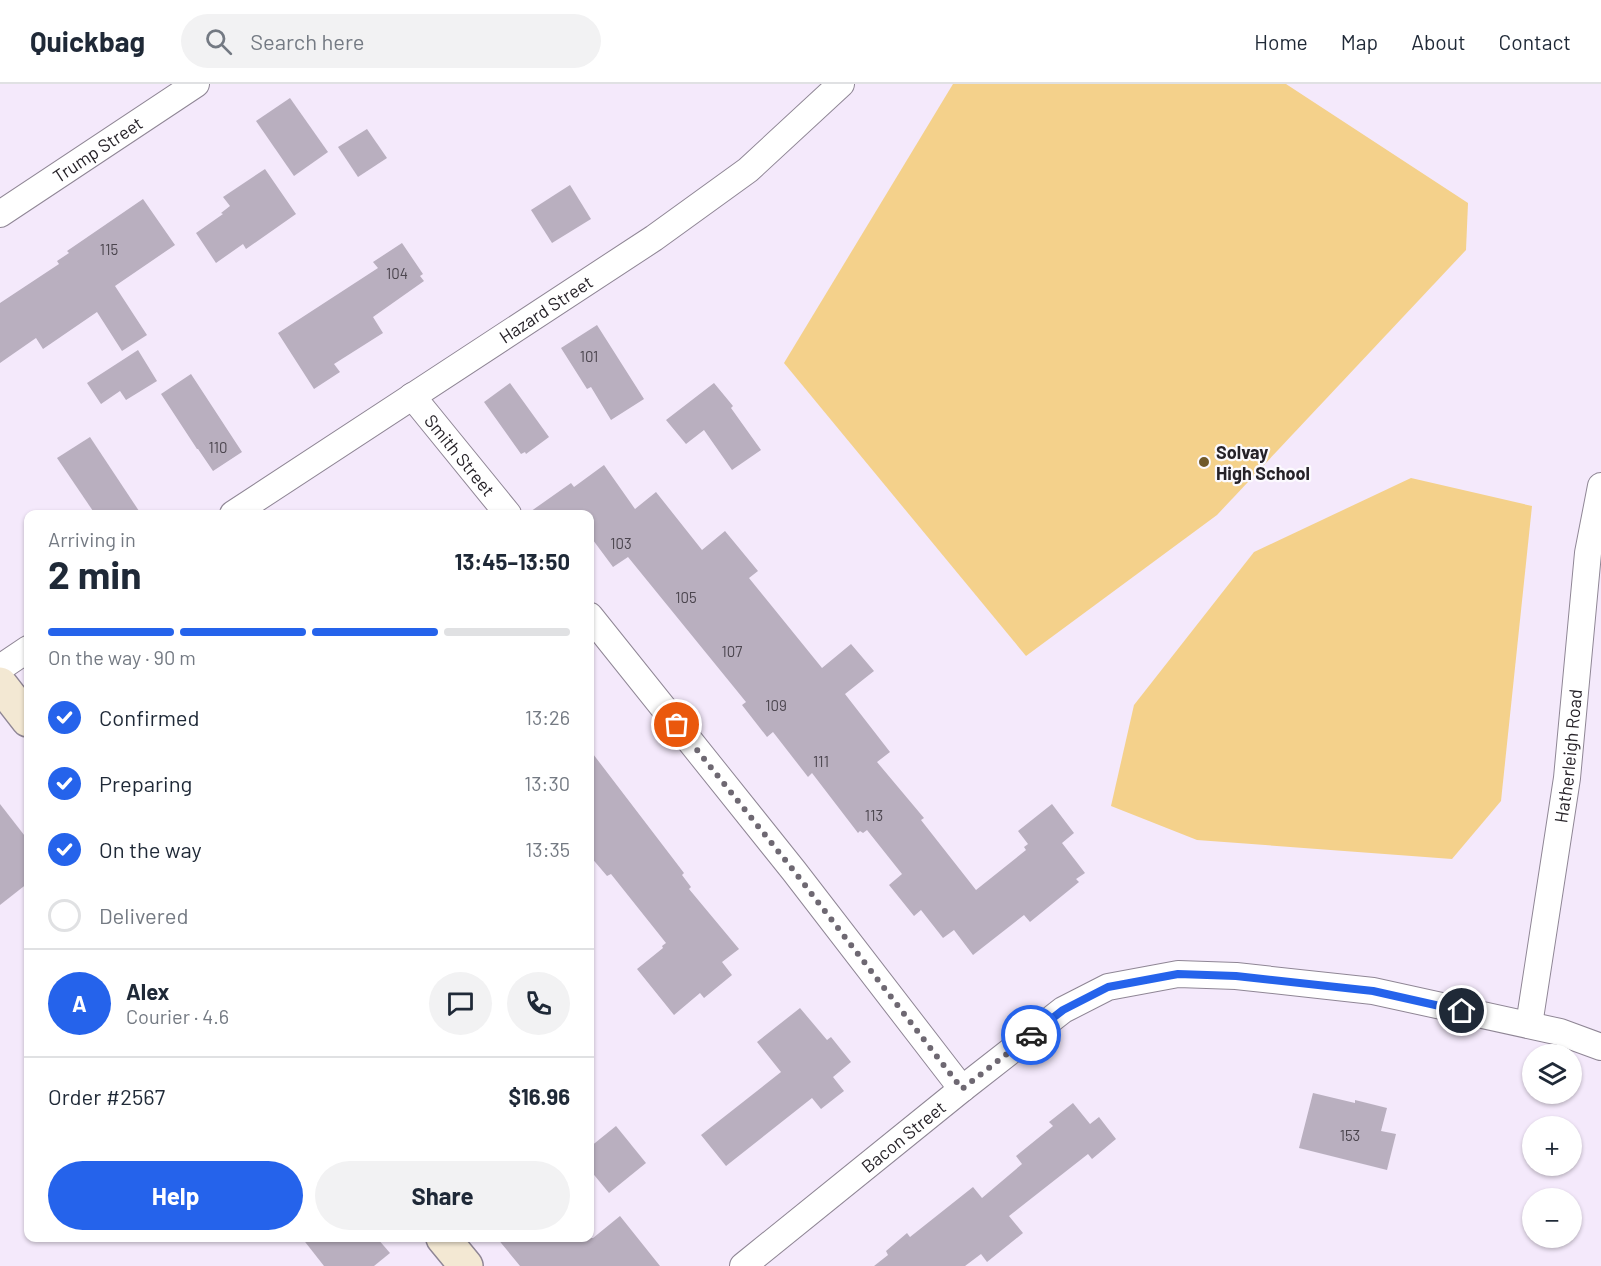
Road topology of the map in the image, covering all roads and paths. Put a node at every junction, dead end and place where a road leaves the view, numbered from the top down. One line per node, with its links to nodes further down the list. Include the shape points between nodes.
1 (196, 84): 3 (street, Trump Street)
2 (841, 84): 4 (street, Hazard Street, via 748,170 654,238)
3 (0, 214)
4 (412, 396): 6 (street, Hazard Street); 7 (street, Smith Street)
5 (1601, 486): 13 (street, Hatherleigh Road, via 1588,553 1567,778)
6 (239, 510)
7 (505, 510)
8 (594, 621): 15 (street)
9 (24, 652): 10 (street)
10 (0, 668)
11 (0, 684): 12 (street)
12 (24, 715)
13 (1529, 1025): 14 (street, Bacon Street); 15 (street, Bacon Street, via 1373,991 1236,976 1178,974 1108,987 1063,1010)
14 (1601, 1047)
15 (962, 1089): 18 (street, Bacon Street)
16 (446, 1242): 17 (street)
17 (466, 1266)
18 (743, 1266)

